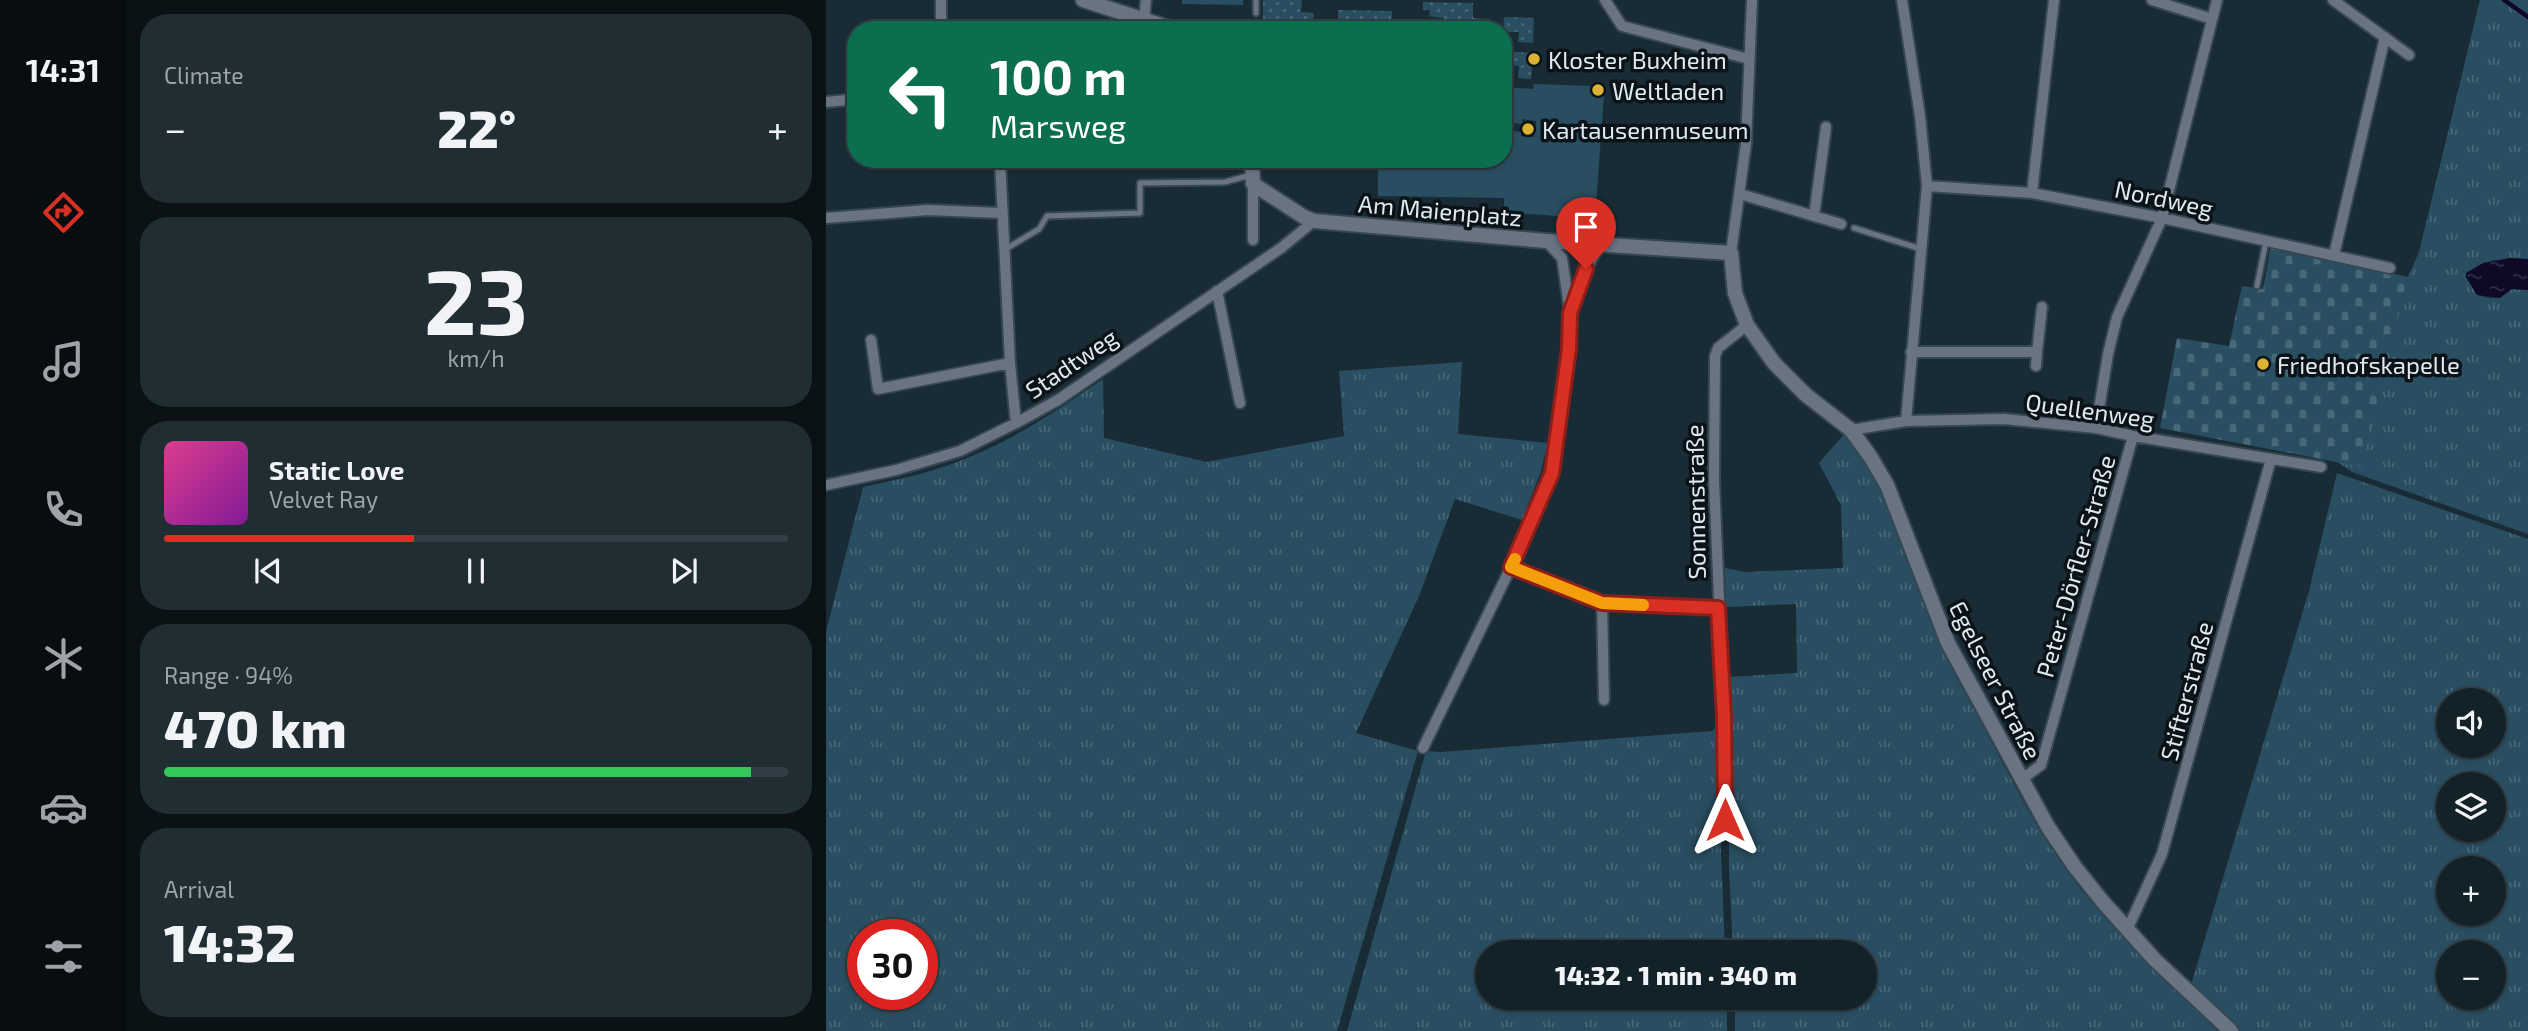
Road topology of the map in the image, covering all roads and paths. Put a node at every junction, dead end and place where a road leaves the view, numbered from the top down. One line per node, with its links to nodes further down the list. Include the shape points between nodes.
1 (941, 0): 15 (street)
2 (1083, 0): 14 (street)
3 (1146, 0): 14 (street)
4 (1256, 0): 12 (lane)
5 (1605, 0): 19 (street, via 1622,26)
6 (1752, 0): 19 (street)
7 (1902, 0): 26 (street)
8 (2054, 0): 27 (street)
9 (2152, 0): 13 (street)
10 (2217, 0): 13 (street)
11 (2333, 0): 17 (street)
12 (1256, 13)
13 (2212, 19): 32 (street)
14 (1144, 20): 16 (street)
15 (941, 21)
16 (1147, 21)
17 (2385, 37): 18 (street); 43 (street)
18 (2409, 55)
19 (1749, 59): 28 (street)
20 (847, 100): 21 (street)
21 (826, 102)
22 (1826, 127): 30 (street)
23 (1000, 168): 29 (street)
24 (1252, 168): 25 (street)
25 (1252, 179): 33 (street); 36 (street); 41 (lane, via 1140,183 1140,213 1047,216 1039,229)
26 (1927, 186): 27 (street, Nordweg); 40 (street)
27 (2032, 192): 32 (street, Nordweg)
28 (1740, 194): 30 (street); 42 (street)
29 (1001, 213): 31 (street, via 928,210); 41 (street)
30 (1814, 216): 34 (street)
31 (826, 218)
32 (2162, 218): 38 (street, Nordweg); 58 (street, via 2117,317)
33 (1314, 221): 37 (street, Am Maienplatz); 46 (street, Stadtweg)
34 (1841, 224)
35 (1854, 228): 40 (lane)
36 (1253, 240)
37 (1546, 241): 39 (street, Am Maienplatz); 48 (street, via 1562,258)
38 (2266, 241): 43 (street, Nordweg); 45 (lane)
39 (1601, 244): 42 (street, Am Maienplatz); 48 (street)
40 (1922, 249): 51 (street)
41 (1004, 250): 53 (street)
42 (1731, 253): 49 (street, Egelseer Straße, via 1735,293)
43 (2334, 255): 44 (street, Nordweg)
44 (2390, 268)
45 (2257, 286)
46 (1217, 291): 55 (street); 57 (street, Stadtweg)
47 (2042, 307): 52 (street)
48 (1570, 313): 64 (street, via 1552,473)
49 (1746, 325): 59 (street, Egelseer Straße, via 1806,395); 66 (street, Sonnenstraße, via 1718,348 1715,356)
50 (871, 340): 53 (street, via 877,389)
51 (1911, 352): 52 (street); 56 (street)
52 (2037, 352): 54 (street)
53 (1010, 363): 57 (street)
54 (2036, 366)
55 (1240, 403)
56 (1906, 421): 58 (street, Quellenweg, via 2004,419); 59 (street, Quellenweg)
57 (1016, 424): 63 (street, Stadtweg, via 960,451)
58 (2096, 428): 60 (street, Quellenweg)
59 (1851, 430): 69 (street, Egelseer Straße, via 1886,485 1948,643)
60 (2133, 436): 61 (street, Quellenweg); 69 (street, Peter-Dörfler-Straße, via 2041,765)
61 (2271, 459): 62 (street, Quellenweg); 71 (street, Stifterstraße, via 2162,854)
62 (2321, 467)
63 (826, 485)
64 (1511, 567): 65 (street); 68 (street)
65 (1602, 603): 66 (street); 67 (street)
66 (1718, 608): 70 (street, Sonnenstraße)
67 (1604, 700)
68 (1423, 748)
69 (2021, 779): 71 (street, Egelseer Straße, via 2075,867)
70 (1725, 820)
71 (2127, 928): 72 (street, Egelseer Straße)
72 (2231, 1031)

